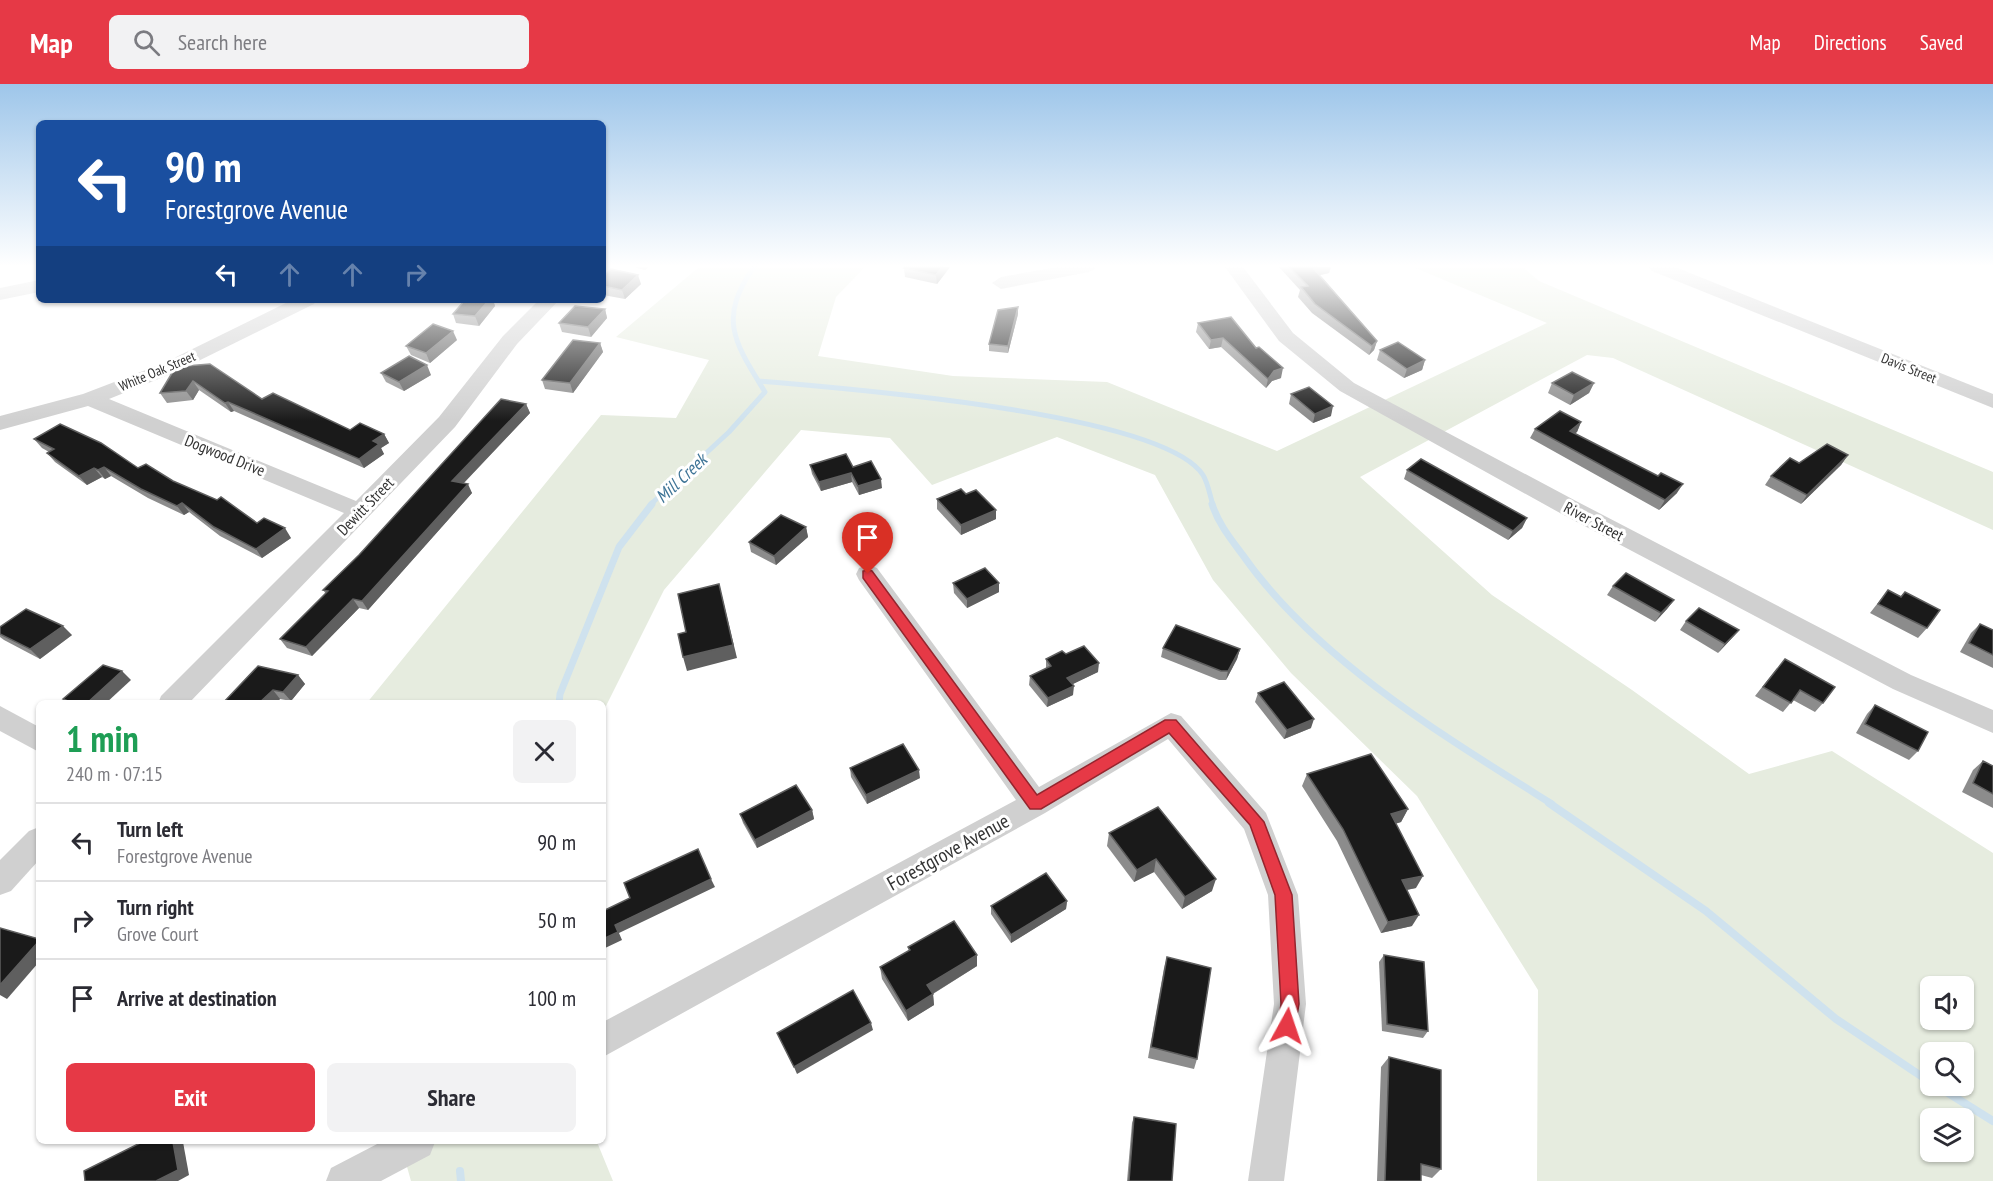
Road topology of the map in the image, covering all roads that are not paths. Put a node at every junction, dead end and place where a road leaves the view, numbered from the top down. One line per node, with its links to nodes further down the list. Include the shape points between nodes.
1 (270, 318): 5 (street, White Oak Street, via 171,367)
2 (532, 318): 8 (street, Dewitt Street, via 510,340 447,422)
3 (1272, 318): 12 (street, River Street, via 1286,337 1347,387 1892,676)
4 (1785, 318): 6 (street, Davis Street)
5 (90, 399): 7 (street, White Oak Street); 8 (street, Dogwood Drive)
6 (1993, 402)
7 (0, 423)
8 (360, 511): 10 (street, Dewitt Street)
9 (868, 574): 14 (street)
10 (175, 700)
11 (0, 717): 13 (street)
12 (1993, 722)
13 (36, 739)
14 (1035, 804): 17 (street, Forestgrove Avenue); 20 (street, Forestgrove Avenue, via 1171,724 1256,822 1283,895 1290,1004)
15 (36, 843): 16 (street)
16 (0, 881)
17 (606, 1038)
18 (413, 1144): 19 (street)
19 (344, 1181)
20 (1266, 1181)

